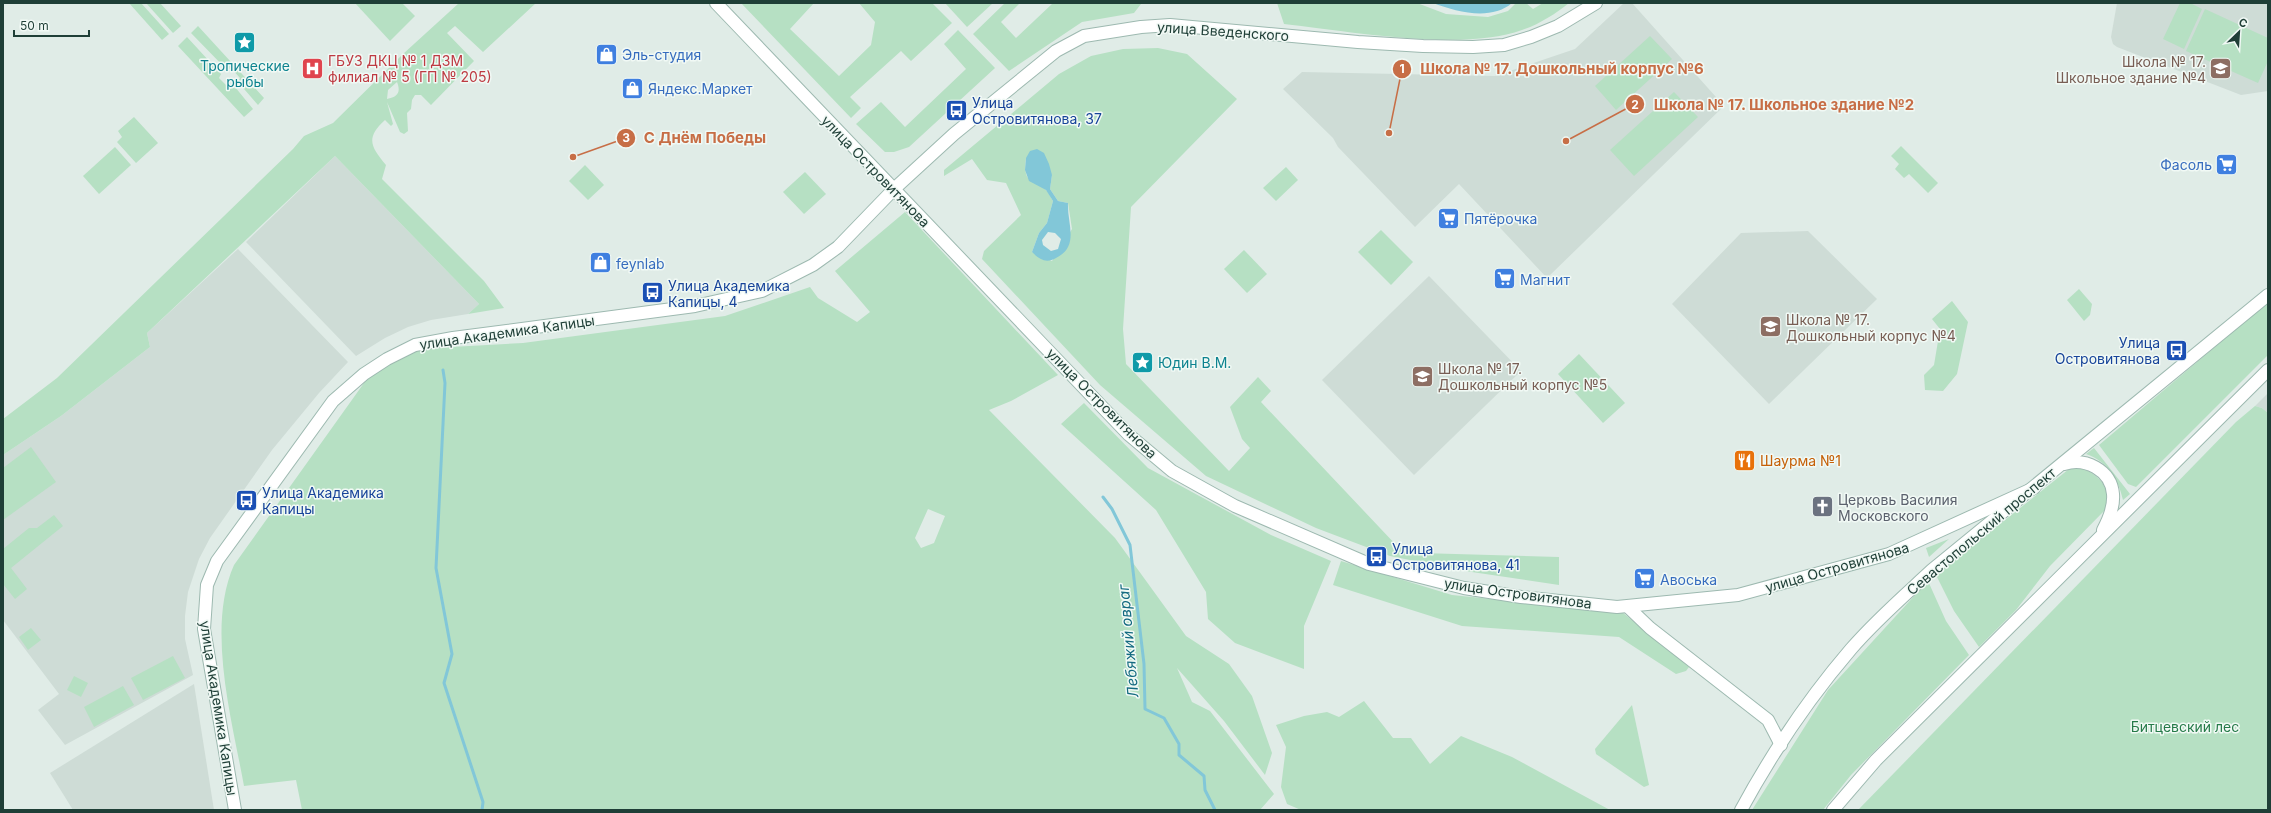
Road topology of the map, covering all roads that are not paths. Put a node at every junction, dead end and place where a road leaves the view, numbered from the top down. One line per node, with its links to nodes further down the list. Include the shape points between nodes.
1 (716, 3): 3 (main road, улица Островитянова)
2 (1596, 3): 3 (main road, улица Введенского, via 1558,26 1504,45 1424,46 1170,25 1084,36 1056,51 1026,74 954,134)
3 (894, 189): 9 (main road, улица Островитянова, via 1129,435 1172,471 1235,506 1369,564 1464,588 1521,597); 11 (main road, улица Академика Капицы, via 838,247 813,265 762,291 695,306 415,345 364,374 333,401 222,555 207,585 204,629)
4 (2268, 295): 6 (main road, Севастопольский проспект)
5 (2268, 370): 8 (main road)
6 (2058, 466): 7 (main road, Севастопольский проспект); 8 (main road, via 2084,462 2098,468 2109,481 2113,494 2112,508)
7 (2034, 488): 9 (main road, улица Островитянова, via 1889,554 1738,595); 10 (main road, Севастопольский проспект, via 1932,570 1886,612 1818,688)
8 (2099, 536): 13 (main road, via 1876,760)
9 (1628, 607): 10 (main road, via 1699,668 1768,720)
10 (1781, 745): 12 (main road, Севастопольский проспект)
11 (235, 810)
12 (1741, 810)
13 (1832, 810)

